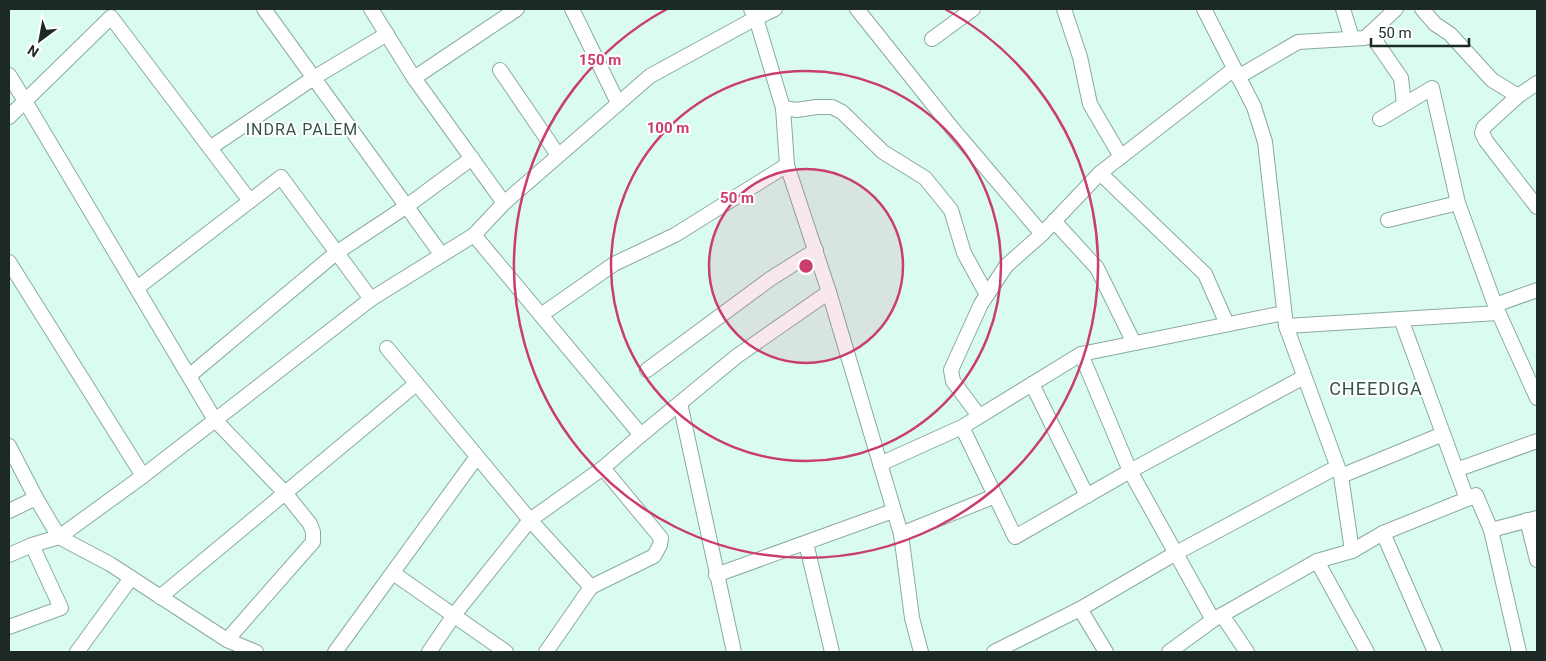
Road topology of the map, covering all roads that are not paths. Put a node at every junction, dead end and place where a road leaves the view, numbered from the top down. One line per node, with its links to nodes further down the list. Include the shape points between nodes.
1 (264, 9): 22 (street)
2 (371, 9): 16 (street)
3 (517, 9): 23 (street)
4 (572, 9): 27 (street)
5 (775, 9): 14 (street)
6 (857, 9): 45 (street)
7 (973, 9): 18 (street)
8 (1064, 9): 34 (street, via 1080,57 1090,104)
9 (1204, 9): 20 (street)
10 (1344, 9): 17 (street)
11 (1396, 9): 15 (street)
12 (1422, 9): 25 (street, via 1492,80)
13 (117, 13): 26 (street); 32 (street)
14 (753, 14): 27 (street, via 650,76); 29 (street)
15 (1370, 33): 17 (street, via 1365,38); 28 (street, via 1401,78)
16 (387, 34): 22 (street); 23 (street)
17 (1352, 38): 20 (street, via 1298,42)
18 (932, 39)
19 (500, 70): 33 (street)
20 (1236, 73): 34 (street); 58 (street, via 1254,107 1265,142)
21 (9, 75): 26 (street)
22 (315, 77): 32 (street); 42 (street)
23 (414, 78): 35 (street)
24 (1537, 83): 25 (street)
25 (1518, 96): 41 (street, via 1484,127 1482,133)
26 (25, 101): 30 (street); 51 (street)
27 (618, 102): 33 (street)
28 (1404, 104): 31 (street); 40 (street, via 1432,88)
29 (783, 108): 36 (street); 54 (street, via 832,107 842,112 883,152 925,178 951,210 964,253)
30 (9, 117)
31 (1380, 119)
32 (210, 148): 38 (street)
33 (558, 155): 39 (street)
34 (1121, 157): 37 (street)
35 (472, 158): 39 (street); 42 (street)
36 (787, 165): 47 (street); 57 (street, via 675,235 614,264)
37 (1100, 173): 44 (street); 60 (street, via 1206,274)
38 (250, 201): 48 (street, via 281,177); 51 (street)
39 (504, 203): 46 (street)
40 (1458, 203): 43 (street); 56 (street)
41 (1537, 205)
42 (407, 206): 48 (street); 49 (street)
43 (1388, 220)
44 (1054, 221): 45 (street); 61 (street, via 1097,268)
45 (1042, 234): 54 (street, via 1006,266)
46 (474, 235): 49 (street); 57 (street)
47 (816, 250): 53 (street); 64 (street, via 770,279)
48 (336, 253): 55 (street); 65 (street)
49 (441, 254): 55 (street)
50 (9, 262): 84 (street)
51 (137, 288): 65 (street)
52 (1537, 290): 56 (street)
53 (829, 292): 70 (street, via 737,356); 79 (street)
54 (987, 295): 71 (street, via 951,370 953,381)
55 (371, 299): 72 (street)
56 (1496, 309): 59 (street); 69 (street)
57 (541, 315): 75 (street)
58 (1285, 319): 59 (street); 60 (street); 66 (street)
59 (1401, 319): 74 (street)
60 (1227, 324): 61 (street)
61 (1134, 343): 63 (street)
62 (386, 348): 67 (street)
63 (1080, 354): 68 (street); 82 (street)
64 (647, 370)
65 (189, 376): 72 (street)
66 (1304, 377): 82 (street); 83 (street)
67 (416, 384): 78 (street); 85 (street)
68 (1032, 384): 71 (street); 87 (street)
69 (1537, 398)
70 (680, 403): 75 (street); 106 (street)
71 (979, 416): 73 (street)
72 (216, 420): 84 (street); 85 (street)
73 (962, 427): 79 (street); 86 (street)
74 (1443, 434): 81 (street); 83 (street)
75 (641, 435): 80 (street)
76 (1537, 441): 81 (street)
77 (9, 446): 88 (street)
78 (476, 458): 93 (street); 105 (street)
79 (880, 464): 91 (street)
80 (602, 468): 93 (street); 108 (street, via 661,538 654,556)
81 (1456, 470): 89 (street)
82 (1130, 471): 87 (street); 101 (street)
83 (1339, 472): 100 (street); 101 (street)
84 (143, 476): 97 (street)
85 (286, 494): 109 (street); 114 (street, via 310,524 313,542)
86 (995, 496): 87 (street, via 1015,537); 96 (street)
87 (1087, 496)
88 (36, 498): 90 (street); 97 (street)
89 (1467, 499): 94 (street, via 1476,495); 95 (street)
90 (9, 511)
91 (893, 512): 96 (street); 98 (street)
92 (1532, 519): 94 (street); 103 (street)
93 (530, 520): 108 (street); 111 (street)
94 (1490, 530): 130 (street)
95 (1383, 533): 100 (street); 129 (street)
96 (901, 534): 123 (street, via 912,618)
97 (60, 537): 99 (street); 107 (street)
98 (806, 543): 106 (street); 122 (street)
99 (32, 545): 102 (street); 113 (street, via 61,608)
100 (1352, 551): 104 (street)
101 (1176, 553): 110 (street); 112 (street)
102 (9, 555)
103 (1537, 560)
104 (1317, 561): 112 (street); 128 (street)
105 (393, 573): 111 (street); 117 (street)
106 (716, 575): 121 (street)
107 (131, 578): 109 (street); 115 (street)
108 (591, 587): 120 (street)
109 (160, 597): 114 (street)
110 (1080, 609): 124 (street); 125 (street)
111 (454, 615): 118 (street); 119 (street)
112 (1218, 617): 126 (street); 127 (street)
113 (9, 628)
114 (227, 640): 116 (street)
115 (77, 652)
116 (256, 652)
117 (335, 652)
118 (429, 652)
119 (506, 652)
120 (546, 652)
121 (734, 652)
122 (832, 652)
123 (922, 652)
124 (994, 652)
125 (1106, 652)
126 (1169, 652)
127 (1247, 652)
128 (1367, 652)
129 (1435, 652)
130 (1519, 652)

